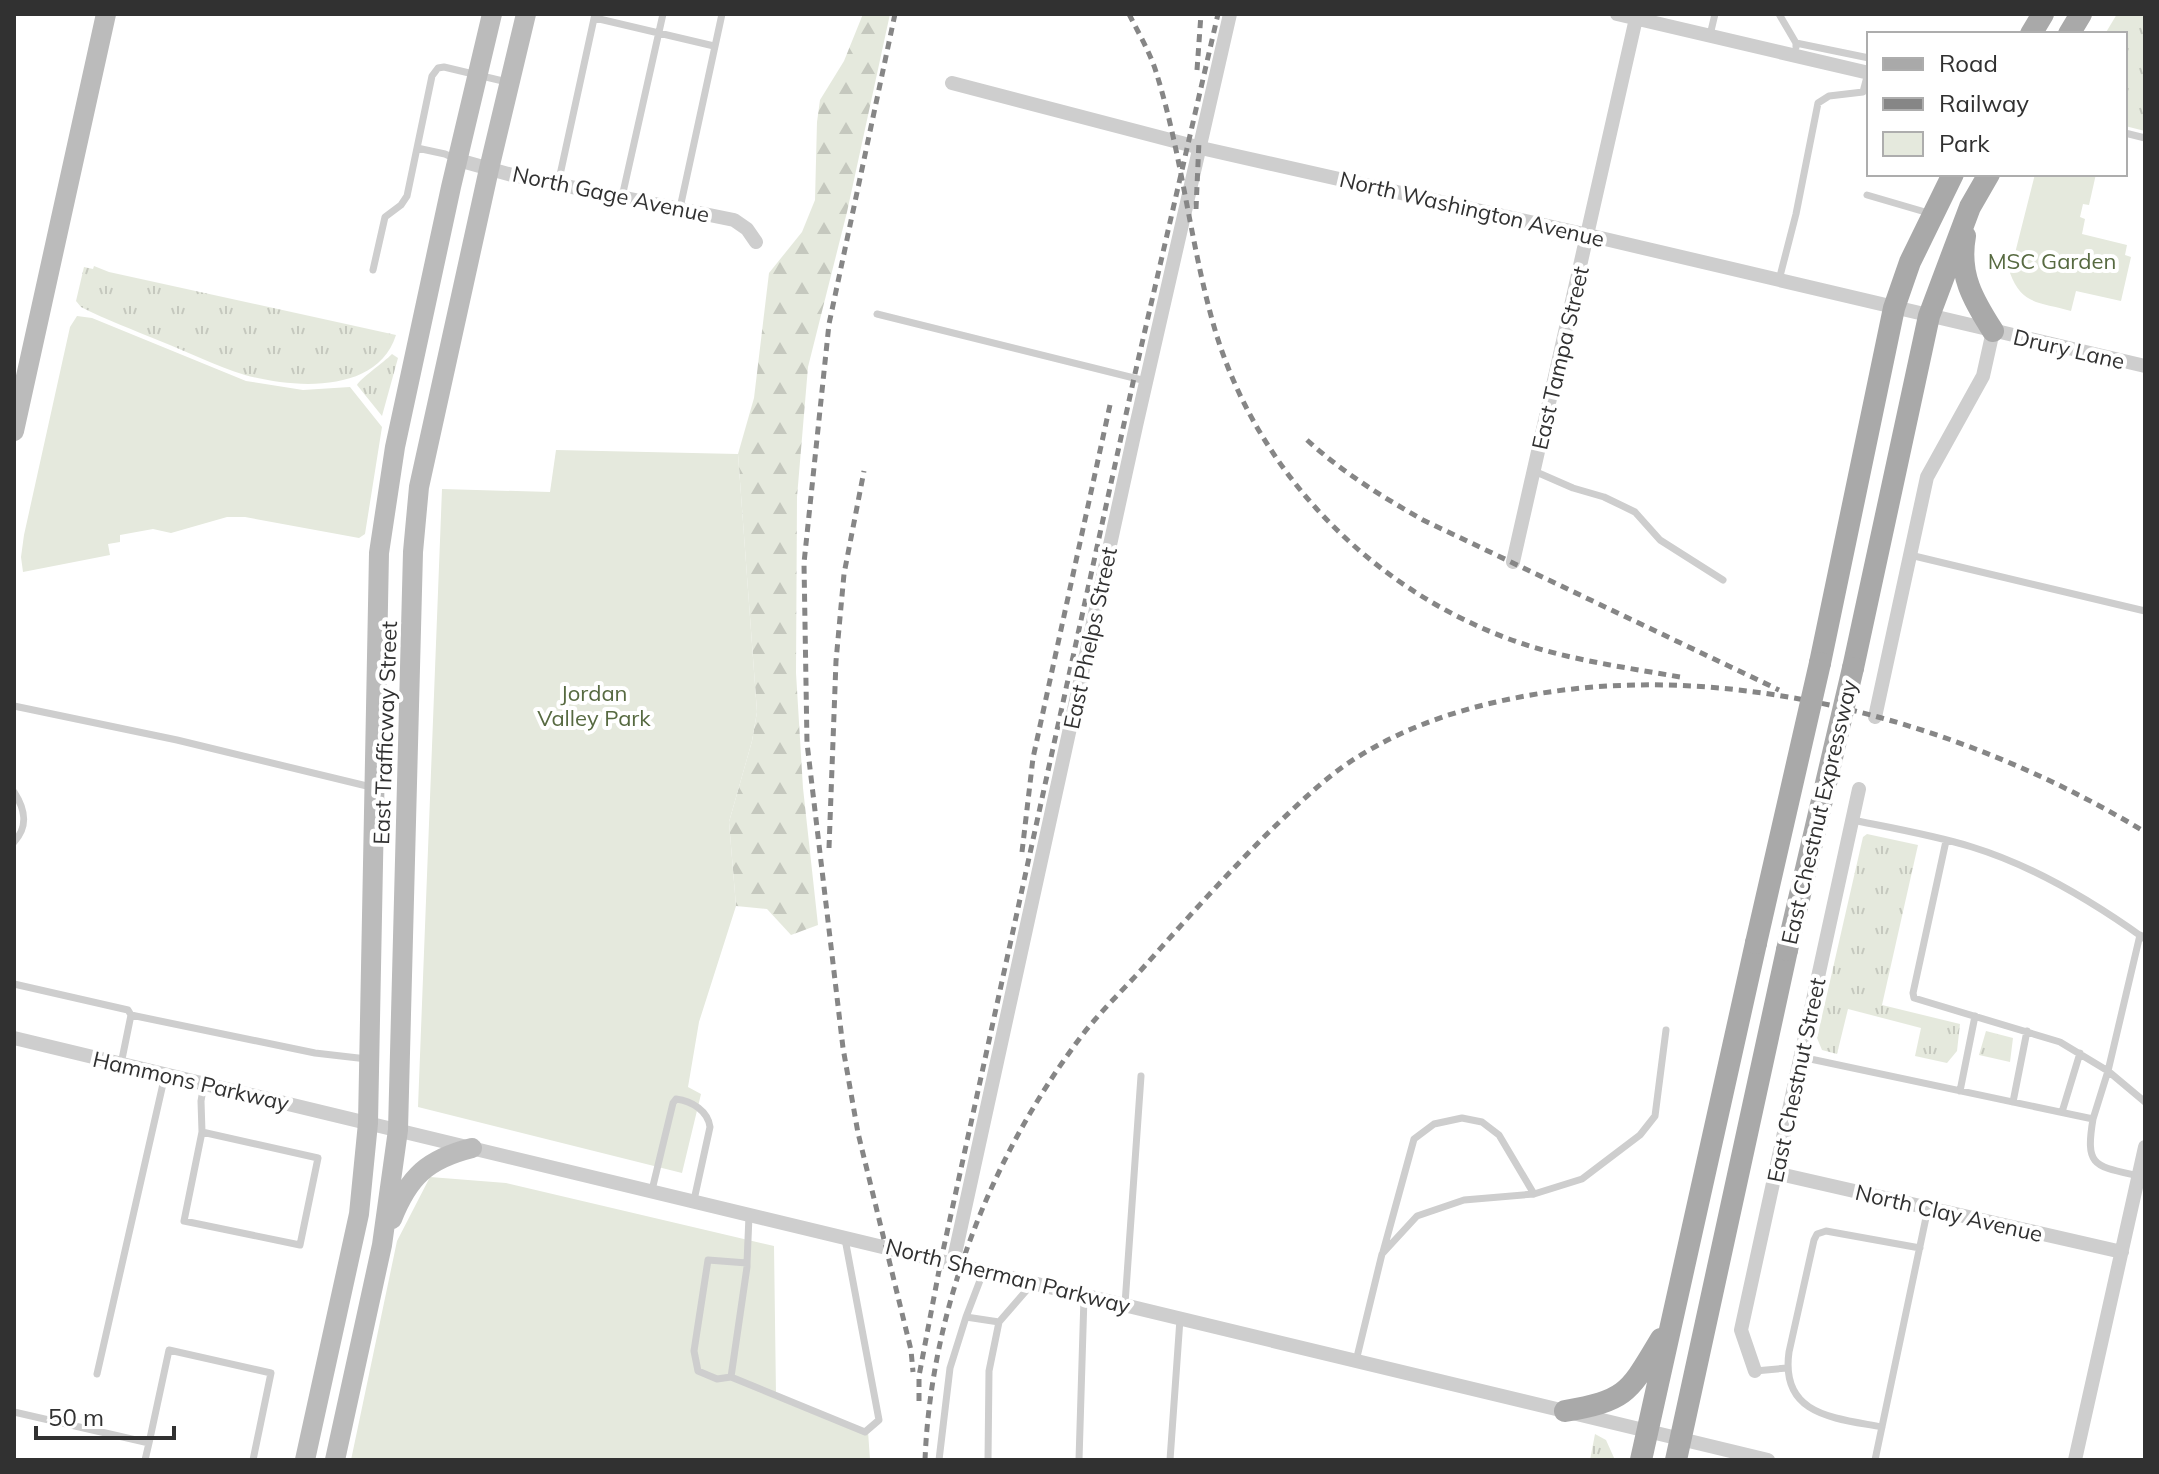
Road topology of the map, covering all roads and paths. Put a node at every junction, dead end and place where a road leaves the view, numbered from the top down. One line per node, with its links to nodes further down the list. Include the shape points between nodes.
1 (106, 14): 48 (main road)
2 (492, 14): 22 (main road, East Trafficway Street)
3 (526, 14): 24 (main road, East Trafficway Street)
4 (663, 14): 16 (lane)
5 (722, 14): 18 (lane)
6 (1230, 14): 27 (street, East Phelps Street)
7 (1617, 14): 13 (street)
8 (1715, 14): 17 (lane)
9 (1779, 14): 19 (lane)
10 (2043, 14): 14 (main road)
11 (2081, 14): 15 (main road)
12 (595, 16): 16 (lane); 32 (lane)
13 (1636, 16): 17 (street); 38 (street, East Tampa Street)
14 (2032, 32)
15 (2070, 32)
16 (659, 33): 18 (lane); 34 (lane)
17 (1710, 36): 19 (street)
18 (714, 46): 36 (lane)
19 (1796, 49): 20 (lane); 21 (street)
20 (1867, 58)
21 (1867, 72)
22 (477, 75): 24 (lane); 26 (lane, via 438,68); 28 (main road, East Trafficway Street)
23 (1867, 79): 41 (lane, via 1863,92 1829,96 1818,103)
24 (509, 83): 29 (main road, East Trafficway Street)
25 (952, 83): 27 (street, North Washington Avenue)
26 (417, 148): 28 (lane); 40 (lane, via 407,196 385,217)
27 (1201, 148): 38 (street, North Washington Avenue); 47 (street, East Phelps Street)
28 (458, 160): 29 (street, North Gage Avenue); 56 (main road, East Trafficway Street, via 395,447 379,553)
29 (489, 169): 32 (street, North Gage Avenue); 83 (main road, East Trafficway Street, via 419,487)
30 (1952, 176): 37 (main road, East Chestnut Expressway)
31 (1988, 176): 35 (main road, East Chestnut Expressway)
32 (558, 184): 34 (street, North Gage Avenue)
33 (1867, 195): 37 (lane)
34 (622, 197): 36 (street, North Gage Avenue)
35 (1970, 207): 44 (main road, East Chestnut Expressway); 45 (main road, via 1962,252 1971,297)
36 (680, 208): 39 (street, North Gage Avenue, via 734,220)
37 (1934, 215): 42 (main road, East Chestnut Expressway)
38 (1588, 235): 41 (street, North Washington Avenue); 49 (street, East Tampa Street)
39 (756, 242)
40 (373, 270)
41 (1779, 280): 42 (street, North Washington Avenue)
42 (1894, 308): 44 (street, North Washington Avenue); 108 (main road, East Chestnut Expressway, bridge, via 1820,663)
43 (877, 314): 47 (lane)
44 (1929, 316): 45 (street, North Washington Avenue); 119 (main road, East Chestnut Expressway, bridge)
45 (1993, 331): 46 (street, Drury Lane); 50 (street, via 1983,376 1927,477)
46 (2145, 366)
47 (1147, 381): 100 (street, East Phelps Street)
48 (14, 431)
49 (1534, 471): 51 (street, East Tampa Street); 52 (lane, via 1635,512 1660,540)
50 (1910, 555): 53 (lane); 55 (street)
51 (1513, 562)
52 (1723, 580)
53 (2145, 611)
54 (14, 706): 56 (lane)
55 (1875, 717)
56 (375, 788): 71 (main road, East Trafficway Street)
57 (1859, 789): 59 (street, East Chestnut Street)
58 (14, 792): 61 (lane, via 25,821)
59 (1852, 820): 60 (lane); 70 (street, East Chestnut Street)
60 (1946, 841): 62 (lane, via 2045,877); 65 (lane, via 1913,993 1919,1000)
61 (14, 842)
62 (2143, 937): 73 (lane)
63 (14, 984): 64 (lane, via 124,1008)
64 (131, 1015): 71 (lane); 72 (lane)
65 (1975, 1016): 67 (lane); 77 (lane)
66 (1666, 1030): 90 (lane, via 1655,1116 1640,1135 1582,1179)
67 (2027, 1031): 69 (lane); 78 (lane)
68 (14, 1038): 72 (street, Hammons Parkway)
69 (2080, 1053): 73 (lane); 80 (lane)
70 (1801, 1057): 77 (lane); 87 (street, East Chestnut Street)
71 (369, 1060): 82 (main road, East Trafficway Street)
72 (121, 1064): 74 (street, Hammons Parkway)
73 (2108, 1071): 79 (lane); 81 (lane)
74 (165, 1075): 76 (street, Hammons Parkway); 112 (lane)
75 (1141, 1076): 104 (lane)
76 (205, 1083): 82 (street, Hammons Parkway); 84 (lane)
77 (1960, 1091): 78 (lane)
78 (2013, 1102): 80 (lane)
79 (2145, 1102)
80 (2062, 1112): 81 (lane)
81 (2093, 1119): 88 (lane, via 2089,1151 2097,1163)
82 (368, 1123): 83 (street, North Sherman Parkway); 122 (main road, East Trafficway Street, via 359,1214)
83 (398, 1130): 86 (street, North Sherman Parkway); 95 (main road, East Trafficway Street)
84 (202, 1132): 84 (lane, via 184,1221 300,1245 318,1158)
85 (2145, 1147): 88 (street)
86 (472, 1148): 89 (street, North Sherman Parkway); 95 (main road, via 444,1155 420,1171 401,1196)
87 (1775, 1173): 92 (street, North Clay Avenue); 111 (street, East Chestnut Street, via 1741,1330)
88 (2139, 1176): 97 (street)
89 (652, 1190): 91 (street, North Sherman Parkway); 91 (lane, via 673,1103 681,1100 700,1108 710,1127)
90 (1534, 1194): 98 (lane, via 1464,1200 1417,1216); 98 (lane, via 1499,1135 1482,1122 1462,1118 1434,1124 1414,1139)
91 (694, 1200): 93 (street, North Sherman Parkway)
92 (1928, 1208): 96 (lane); 97 (street, North Clay Avenue)
93 (749, 1214): 94 (street, North Sherman Parkway); 99 (lane)
94 (845, 1237): 100 (street, North Sherman Parkway); 113 (lane, via 879,1420 865,1432)
95 (382, 1245): 123 (main road, East Trafficway Street)
96 (1920, 1248): 110 (lane, via 1826,1231 1817,1234); 116 (lane)
97 (2122, 1252): 131 (street)
98 (1382, 1254): 109 (lane)
99 (747, 1263): 113 (lane); 113 (lane, via 708,1260 694,1351 698,1371 717,1379)
100 (953, 1263): 101 (street, North Sherman Parkway)
101 (984, 1270): 102 (street, North Sherman Parkway); 105 (lane)
102 (1033, 1282): 103 (street, North Sherman Parkway); 107 (lane)
103 (1084, 1295): 104 (street, North Sherman Parkway); 126 (lane)
104 (1125, 1304): 106 (street, North Sherman Parkway)
105 (966, 1317): 107 (lane); 124 (lane, via 950,1368)
106 (1180, 1318): 109 (street, North Sherman Parkway); 127 (lane)
107 (999, 1322): 125 (lane, via 989,1371)
108 (1670, 1324): 114 (main road, via 1633,1386 1604,1404); 117 (main road, East Chestnut Expressway)
109 (1356, 1361): 114 (street, North Sherman Parkway)
110 (1787, 1368): 111 (lane); 116 (lane, via 1799,1400 1809,1409)
111 (1755, 1371)
112 (97, 1374)
113 (731, 1377)
114 (1565, 1411): 117 (street, North Sherman Parkway)
115 (14, 1412): 118 (lane)
116 (1882, 1427): 130 (lane)
117 (1647, 1431): 119 (street, North Sherman Parkway); 128 (main road, East Chestnut Expressway)
118 (149, 1443): 120 (lane); 121 (lane, via 169,1350 271,1373)
119 (1678, 1449): 129 (street, North Sherman Parkway)
120 (145, 1460)
121 (253, 1460)
122 (305, 1460)
123 (335, 1460)
124 (939, 1460)
125 (988, 1460)
126 (1079, 1460)
127 (1170, 1460)
128 (1641, 1460)
129 (1768, 1460)
130 (1875, 1460)
131 (2075, 1460)

